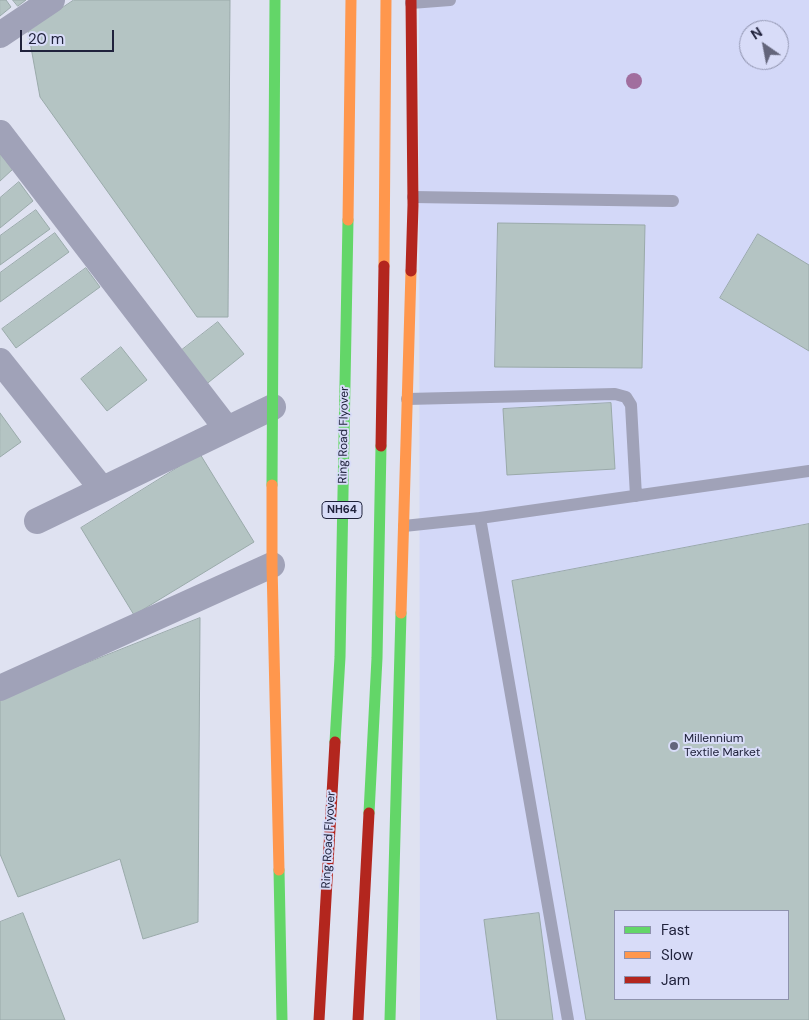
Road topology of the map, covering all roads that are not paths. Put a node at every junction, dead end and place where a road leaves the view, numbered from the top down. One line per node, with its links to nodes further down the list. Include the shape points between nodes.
1 (52, 0): 7 (street)
2 (275, 0): 13 (main road)
3 (351, 0): 24 (main road, Ring Road Flyover / NH64, via 340,657)
4 (386, 0): 25 (main road, NH64, via 377,658)
5 (450, 0): 6 (lane)
6 (411, 1): 9 (main road)
7 (0, 35)
8 (0, 133): 14 (street)
9 (413, 198): 10 (lane); 12 (main road)
10 (673, 202)
11 (0, 361): 16 (street)
12 (407, 399): 17 (lane, via 615,394 626,397 631,405); 20 (main road)
13 (273, 407): 14 (street); 21 (main road)
14 (227, 429): 16 (street)
15 (809, 471): 17 (lane)
16 (102, 489): 19 (street)
17 (636, 496): 18 (lane)
18 (480, 518): 20 (lane); 27 (lane)
19 (36, 521)
20 (404, 526): 26 (main road)
21 (272, 565): 22 (street); 23 (main road)
22 (0, 688)
23 (282, 1020)
24 (319, 1020)
25 (358, 1020)
26 (390, 1020)
27 (568, 1020)

